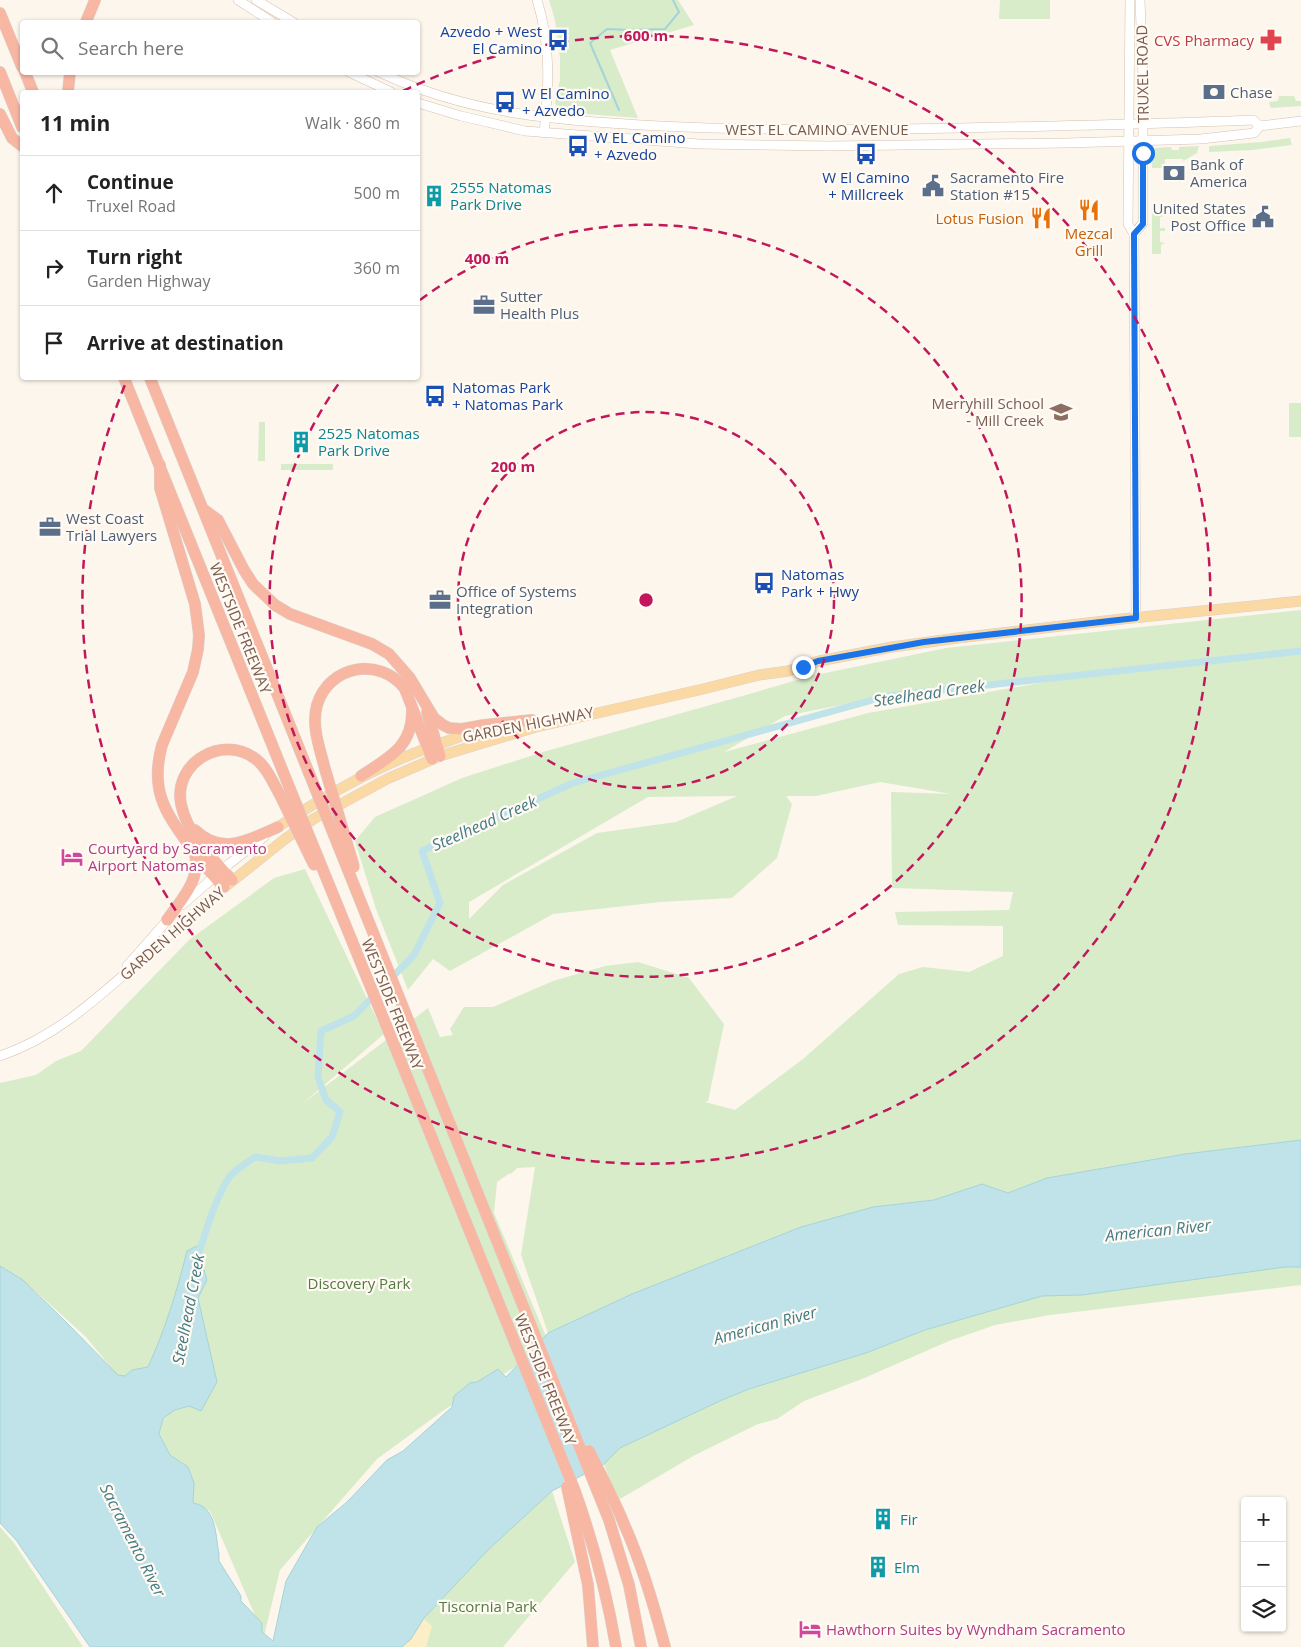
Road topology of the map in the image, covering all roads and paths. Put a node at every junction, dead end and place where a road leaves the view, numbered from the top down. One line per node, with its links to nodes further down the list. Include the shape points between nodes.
1 (95, 0): 9 (highway)
2 (238, 0): 10 (main road)
3 (256, 0): 11 (main road)
4 (537, 0): 24 (main road, via 548,56)
5 (1130, 0): 27 (main road, TRUXEL ROAD)
6 (1134, 0): 12 (main road, via 1136,27)
7 (1140, 0): 12 (main road, TRUXEL ROAD)
8 (0, 13): 13 (highway)
9 (87, 20)
10 (269, 20)
11 (290, 20)
12 (1142, 31): 28 (main road, TRUXEL ROAD)
13 (20, 62)
14 (0, 72): 26 (highway)
15 (26, 75): 19 (highway)
16 (70, 75): 20 (highway)
17 (355, 75): 21 (main road)
18 (386, 75): 24 (main road, WEST EL CAMINO AVENUE, via 449,100)
19 (32, 90)
20 (68, 90)
21 (387, 90)
22 (420, 103): 30 (main road, WEST EL CAMINO AVENUE, via 469,118)
23 (0, 114): 33 (highway, via 12,138)
24 (546, 119): 27 (main road, WEST EL CAMINO AVENUE, via 671,127 829,131); 30 (main road)
25 (1301, 121): 29 (main road, WEST EL CAMINO AVENUE)
26 (20, 122)
27 (1129, 125): 28 (main road, WEST EL CAMINO AVENUE); 31 (main road, TRUXEL ROAD)
28 (1144, 125): 29 (main road, WEST EL CAMINO AVENUE, via 1253,120); 32 (main road, TRUXEL ROAD)
29 (1260, 126): 32 (main road, WEST EL CAMINO AVENUE, via 1254,133)
30 (544, 133): 31 (main road, WEST EL CAMINO AVENUE, via 774,146)
31 (1129, 141): 32 (main road, WEST EL CAMINO AVENUE); 34 (main road, TRUXEL ROAD, via 1128,224)
32 (1144, 141): 34 (main road, TRUXEL ROAD, via 1143,224)
33 (20, 144)
34 (1134, 234): 40 (main road, TRUXEL ROAD)
35 (125, 380): 37 (highway, WESTSIDE FREEWAY)
36 (151, 380): 38 (highway, WESTSIDE FREEWAY)
37 (160, 465): 49 (highway, via 160,488 195,604 199,635 194,672 159,756 159,791 165,810); 54 (highway, WESTSIDE FREEWAY, bridge)
38 (203, 509): 41 (highway, via 218,520 244,570 264,595 290,614 372,644 389,654 410,678); 52 (highway, WESTSIDE FREEWAY, bridge)
39 (1301, 601): 40 (main road, GARDEN HIGHWAY)
40 (1136, 618): 42 (main road, GARDEN HIGHWAY, via 892,647)
41 (423, 701): 44 (highway, via 438,721 456,730); 45 (highway)
42 (650, 701): 44 (main road, GARDEN HIGHWAY); 45 (main road, GARDEN HIGHWAY)
43 (411, 703): 45 (highway); 46 (highway, via 410,727 403,744); 52 (highway, bridge, via 406,689 388,673 373,668 359,669 334,680 320,698 315,716 325,769)
44 (532, 720): 45 (main road, GARDEN HIGHWAY, via 483,730)
45 (434, 752): 46 (main road, GARDEN HIGHWAY); 51 (main road, GARDEN HIGHWAY, via 315,818)
46 (361, 776): 48 (main road, GARDEN HIGHWAY)
47 (186, 818): 48 (highway, via 202,835 227,844 244,842); 50 (highway); 54 (highway, bridge, via 180,795 184,776 195,762 217,750 234,750 258,760 280,795)
48 (278, 827): 50 (main road, GARDEN HIGHWAY)
49 (195, 852): 50 (highway); 53 (highway, via 194,881)
50 (218, 873): 51 (highway); 53 (main road, GARDEN HIGHWAY)
51 (228, 884): 55 (main road, GARDEN HIGHWAY)
52 (366, 915): 57 (highway, WESTSIDE FREEWAY)
53 (167, 920): 55 (main road, GARDEN HIGHWAY)
54 (352, 941): 58 (highway, WESTSIDE FREEWAY)
55 (104, 993): 56 (main road, GARDEN HIGHWAY, via 48,1035)
56 (0, 1056)
57 (552, 1376): 61 (highway, WESTSIDE FREEWAY, via 620,1552); 62 (highway, via 625,1525 646,1582)
58 (557, 1446): 59 (highway, via 583,1555); 60 (highway, WESTSIDE FREEWAY, via 597,1560)
59 (593, 1647)
60 (616, 1647)
61 (641, 1647)
62 (664, 1647)

